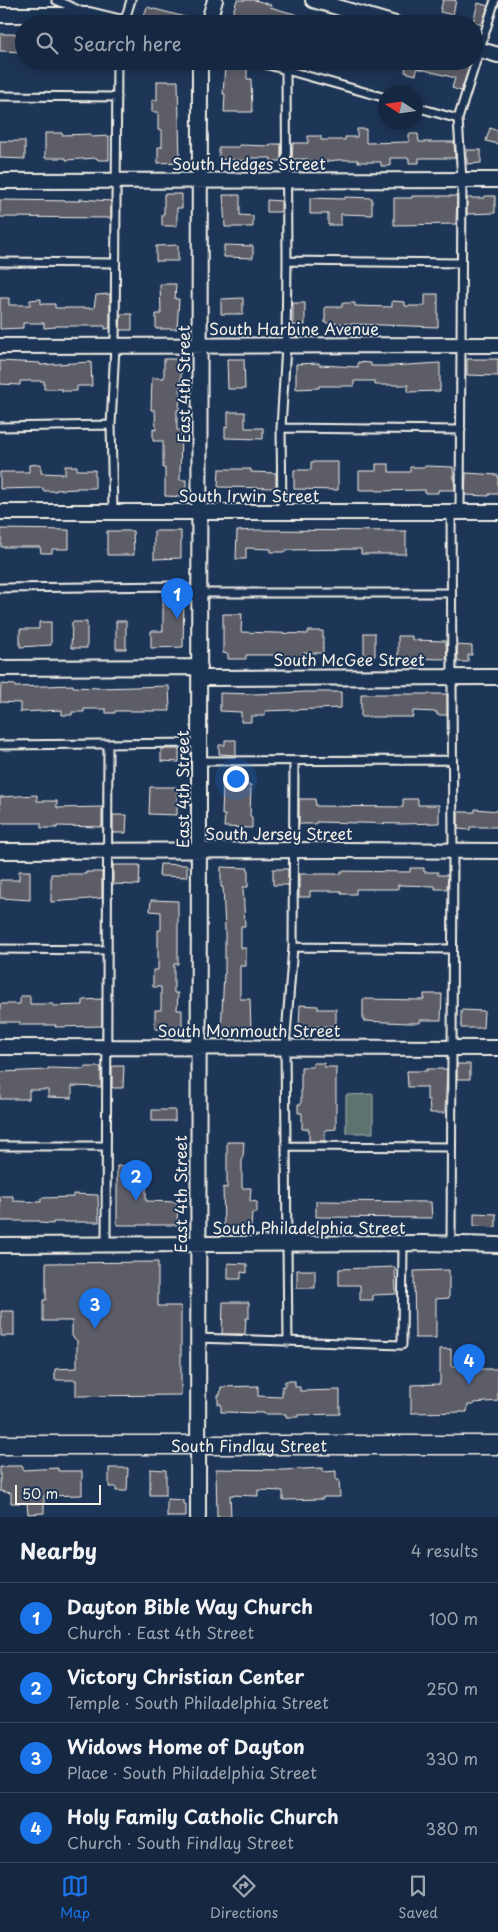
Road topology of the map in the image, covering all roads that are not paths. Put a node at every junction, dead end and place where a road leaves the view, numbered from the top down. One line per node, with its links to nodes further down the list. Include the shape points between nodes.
1 (56, 0): 7 (lane)
2 (131, 0): 8 (lane)
3 (215, 0): 9 (street)
4 (313, 0): 10 (street)
5 (495, 0): 11 (lane)
6 (0, 15): 7 (street)
7 (89, 15)
8 (124, 15)
9 (211, 15)
10 (364, 15)
11 (483, 33)
12 (483, 51): 13 (street)
13 (498, 55)
14 (117, 70): 19 (lane)
15 (200, 70): 24 (street, East 4th Street)
16 (286, 70): 20 (lane); 25 (lane)
17 (471, 70): 22 (lane)
18 (0, 96): 19 (lane)
19 (117, 96): 28 (lane)
20 (378, 96)
21 (423, 109): 22 (lane)
22 (458, 119): 26 (lane)
23 (0, 180): 28 (street, South Hedges Street)
24 (201, 180): 25 (street, South Hedges Street); 28 (street, South Hedges Street); 36 (street, East 4th Street)
25 (287, 180): 26 (street, South Hedges Street); 29 (lane)
26 (462, 180): 27 (street, South Hedges Street); 32 (lane)
27 (498, 180)
28 (117, 181): 31 (lane)
29 (287, 261): 32 (lane); 37 (lane)
30 (0, 262): 31 (lane)
31 (115, 263): 35 (lane)
32 (461, 263): 33 (lane)
33 (462, 345): 37 (street, South Harbine Avenue); 38 (street, South Harbine Avenue); 42 (lane)
34 (0, 346): 35 (street, South Harbine Avenue)
35 (115, 346): 36 (street, South Harbine Avenue); 39 (lane)
36 (201, 346): 37 (street, South Harbine Avenue); 45 (street, East 4th Street)
37 (286, 346): 41 (lane)
38 (498, 346)
39 (112, 425): 40 (lane); 43 (lane)
40 (0, 426)
41 (281, 428): 42 (lane); 48 (lane)
42 (461, 430): 46 (lane)
43 (113, 511): 44 (street, South Irwin Street); 45 (street, South Irwin Street)
44 (0, 512)
45 (200, 512): 48 (street, South Irwin Street); 50 (street, East 4th Street)
46 (456, 512): 47 (street, South Irwin Street); 48 (street, South Irwin Street); 51 (lane)
47 (498, 512)
48 (282, 513)
49 (0, 588): 50 (lane, via 178,586)
50 (200, 593): 51 (lane); 53 (street, East 4th Street)
51 (451, 593): 54 (lane)
52 (0, 668): 53 (street, South McGee Street)
53 (200, 672): 54 (street, South McGee Street); 56 (street, East 4th Street)
54 (450, 676): 55 (street, South McGee Street); 60 (lane)
55 (498, 677)
56 (199, 743): 57 (lane); 59 (street, East 4th Street)
57 (108, 744): 58 (lane); 65 (lane)
58 (0, 745)
59 (199, 760): 61 (lane); 62 (street, East 4th Street)
60 (452, 760): 61 (lane); 63 (lane)
61 (294, 761): 66 (lane)
62 (199, 850): 65 (street, South Jersey Street); 66 (street, South Jersey Street); 75 (street, East 4th Street)
63 (453, 850): 66 (street, South Jersey Street); 67 (street, South Jersey Street); 70 (lane)
64 (0, 851): 65 (street, South Jersey Street)
65 (107, 851): 71 (lane)
66 (293, 851): 68 (lane)
67 (498, 851)
68 (293, 947): 70 (lane); 74 (lane)
69 (0, 949): 71 (lane)
70 (452, 949): 76 (lane)
71 (107, 950): 72 (lane)
72 (106, 1046): 73 (street, South Monmouth Street); 75 (street, South Monmouth Street); 79 (lane)
73 (0, 1047)
74 (285, 1047): 75 (street, South Monmouth Street); 76 (street, South Monmouth Street); 80 (lane)
75 (198, 1048): 86 (street, East 4th Street)
76 (452, 1048): 77 (street, South Monmouth Street); 81 (lane)
77 (498, 1048)
78 (0, 1146): 79 (lane)
79 (106, 1146): 85 (lane)
80 (286, 1146): 81 (lane); 87 (lane)
81 (450, 1147): 83 (lane)
82 (402, 1244): 83 (street, South Philadelphia Street); 87 (street, South Philadelphia Street); 90 (lane, via 402,1345)
83 (451, 1244): 88 (street, South Philadelphia Street)
84 (0, 1245): 85 (street, South Philadelphia Street)
85 (106, 1245): 86 (street, South Philadelphia Street)
86 (198, 1245): 87 (street, South Philadelphia Street); 89 (street, East 4th Street)
87 (288, 1245): 90 (lane)
88 (498, 1245)
89 (197, 1338): 90 (lane); 92 (street, East 4th Street)
90 (288, 1342)
91 (0, 1445): 92 (street, South Findlay Street)
92 (197, 1445): 93 (street, South Findlay Street); 94 (street, East 4th Street)
93 (498, 1445)
94 (198, 1517)

